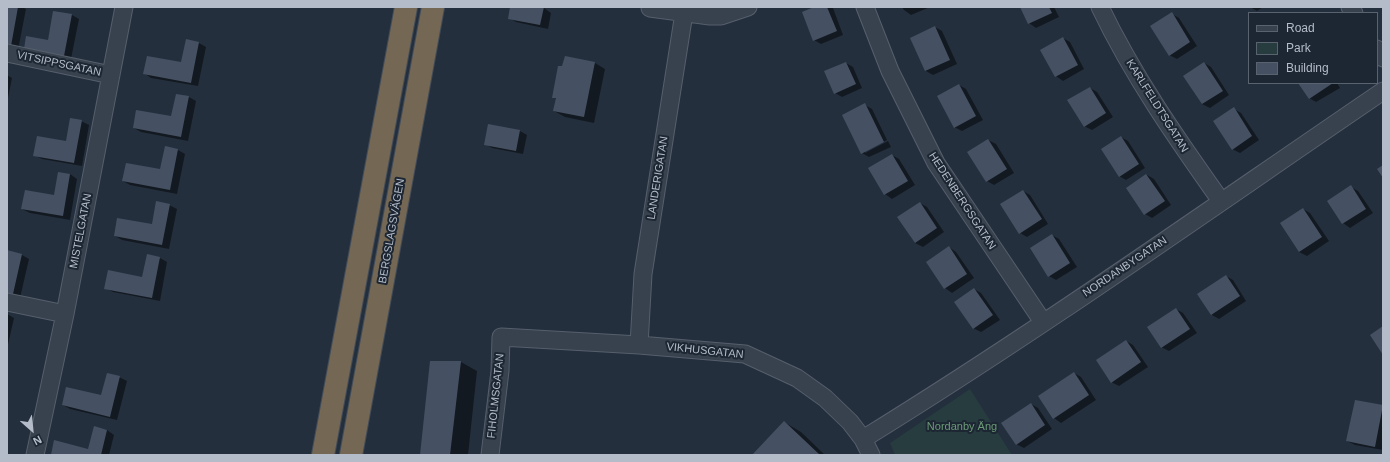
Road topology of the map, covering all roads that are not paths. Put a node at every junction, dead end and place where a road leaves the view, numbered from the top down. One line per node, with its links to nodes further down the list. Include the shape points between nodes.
1 (124, 7): 10 (street, MISTELGATAN)
2 (406, 7): 20 (highway)
3 (434, 7): 21 (highway, BERGSLAGSVÄGEN)
4 (748, 7): 8 (street, via 721,16)
5 (865, 7): 15 (street, HEDENBERGSGATAN, via 890,71 936,163)
6 (1100, 7): 12 (street, KARLFELDTSGATAN, via 1116,40 1167,125)
7 (650, 8): 8 (street)
8 (684, 13): 17 (street, LANDERIGATAN, via 643,274)
9 (7, 53): 10 (street, VITSIPPSGATAN)
10 (111, 75): 14 (street, MISTELGATAN)
11 (1383, 91): 12 (street, NORDANBYGATAN)
12 (1220, 201): 15 (street, NORDANBYGATAN)
13 (7, 302): 14 (street)
14 (65, 314): 19 (street, MISTELGATAN)
15 (1043, 322): 18 (street, NORDANBYGATAN)
16 (501, 337): 17 (street, VIKHUSGATAN); 22 (street, FIHOLMSGATAN, via 500,371)
17 (639, 345): 18 (street, VIKHUSGATAN, via 745,354 797,378 825,398 850,422)
18 (863, 440): 23 (street, VIKHUSGATAN)
19 (35, 455)
20 (323, 455)
21 (351, 455)
22 (490, 455)
23 (871, 455)

